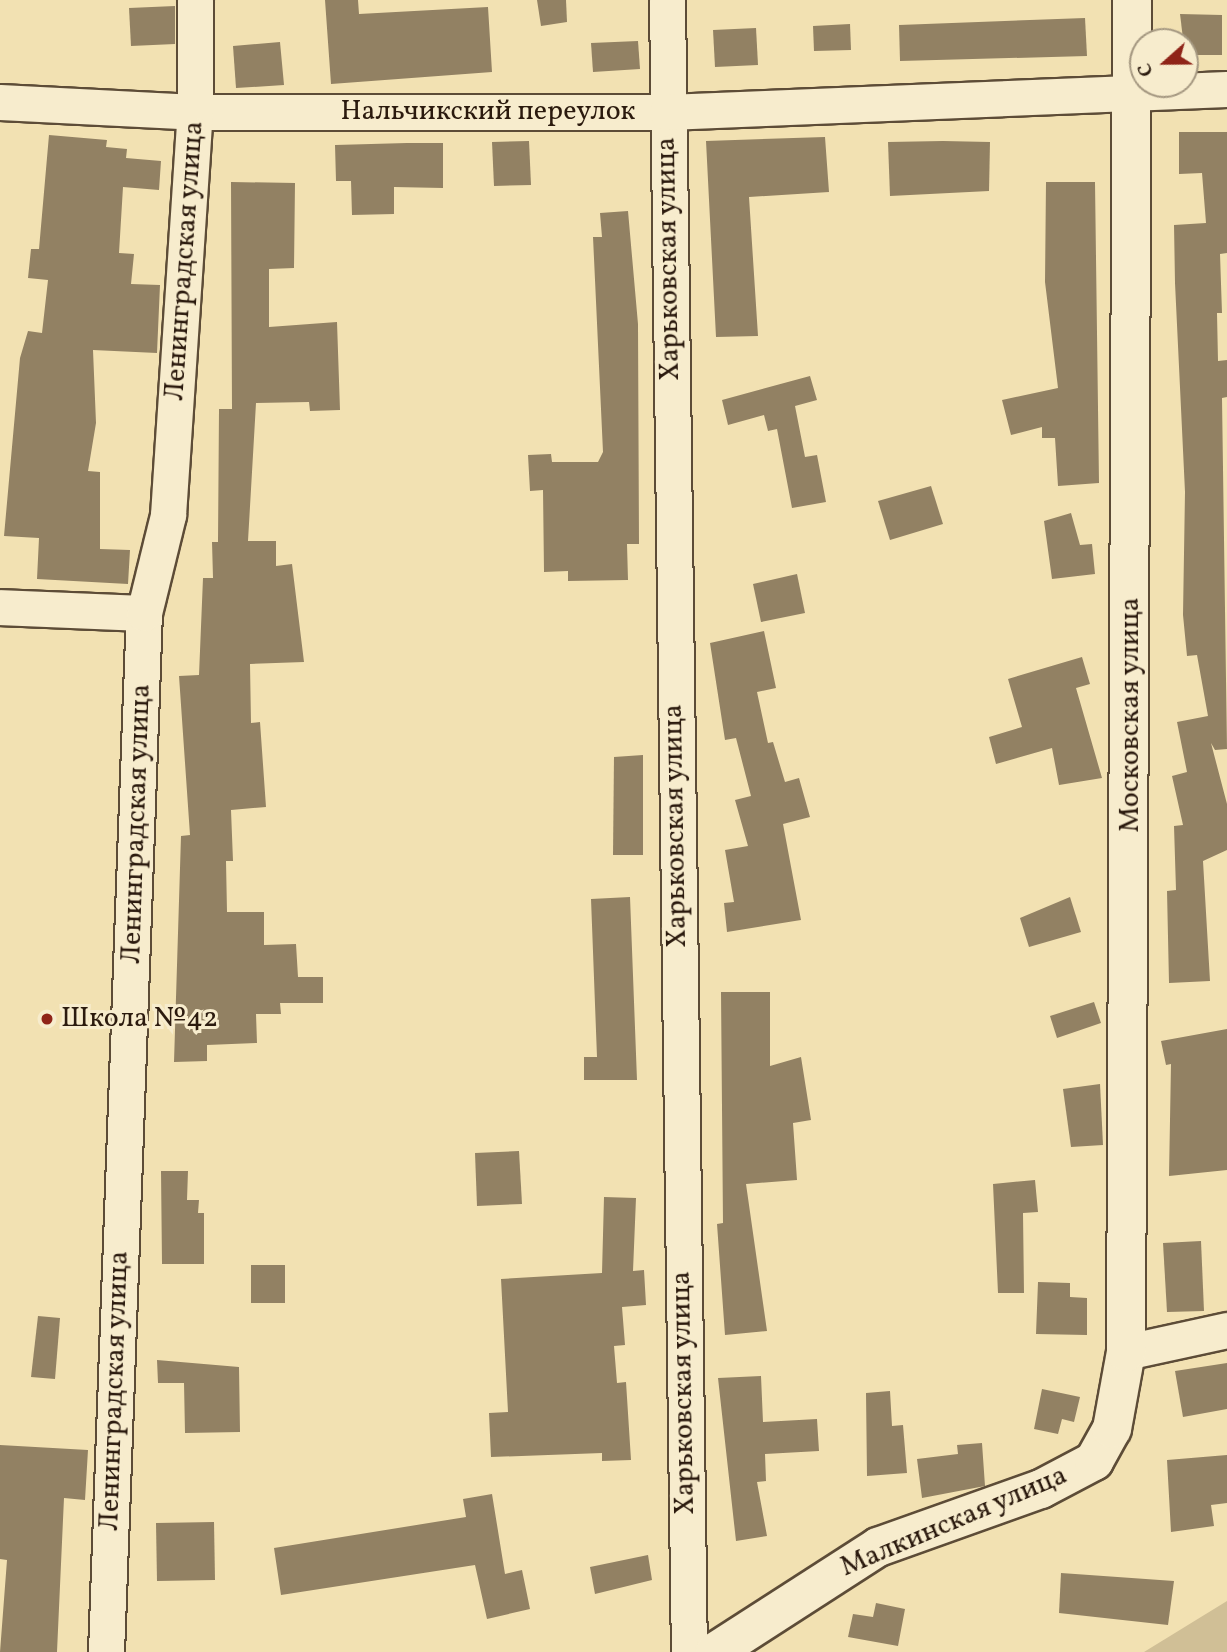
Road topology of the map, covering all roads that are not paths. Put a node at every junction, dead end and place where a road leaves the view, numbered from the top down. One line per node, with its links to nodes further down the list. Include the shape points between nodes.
1 (195, 0): 10 (street, Ленинградская улица)
2 (667, 0): 11 (street, Харьковская улица)
3 (1132, 0): 4 (street, Московская улица)
4 (1133, 28)
5 (1227, 89): 6 (street, Нальчикский переулок)
6 (1199, 90)
7 (1129, 92): 11 (street, Нальчикский переулок)
8 (1136, 98): 15 (street, Московская улица)
9 (0, 102): 10 (street, Нальчикский переулок)
10 (195, 112): 11 (street, Нальчикский переулок); 13 (street, Ленинградская улица, via 168,515)
11 (667, 112): 18 (street, Харьковская улица)
12 (0, 607): 13 (street)
13 (144, 613): 17 (street, Ленинградская улица)
14 (1227, 1330): 15 (street)
15 (1126, 1352): 16 (street, Московская улица)
16 (1112, 1429): 19 (street, Малкинская улица, via 1094,1461 1041,1489 878,1547)
17 (106, 1652)
18 (689, 1652)
19 (715, 1652)

